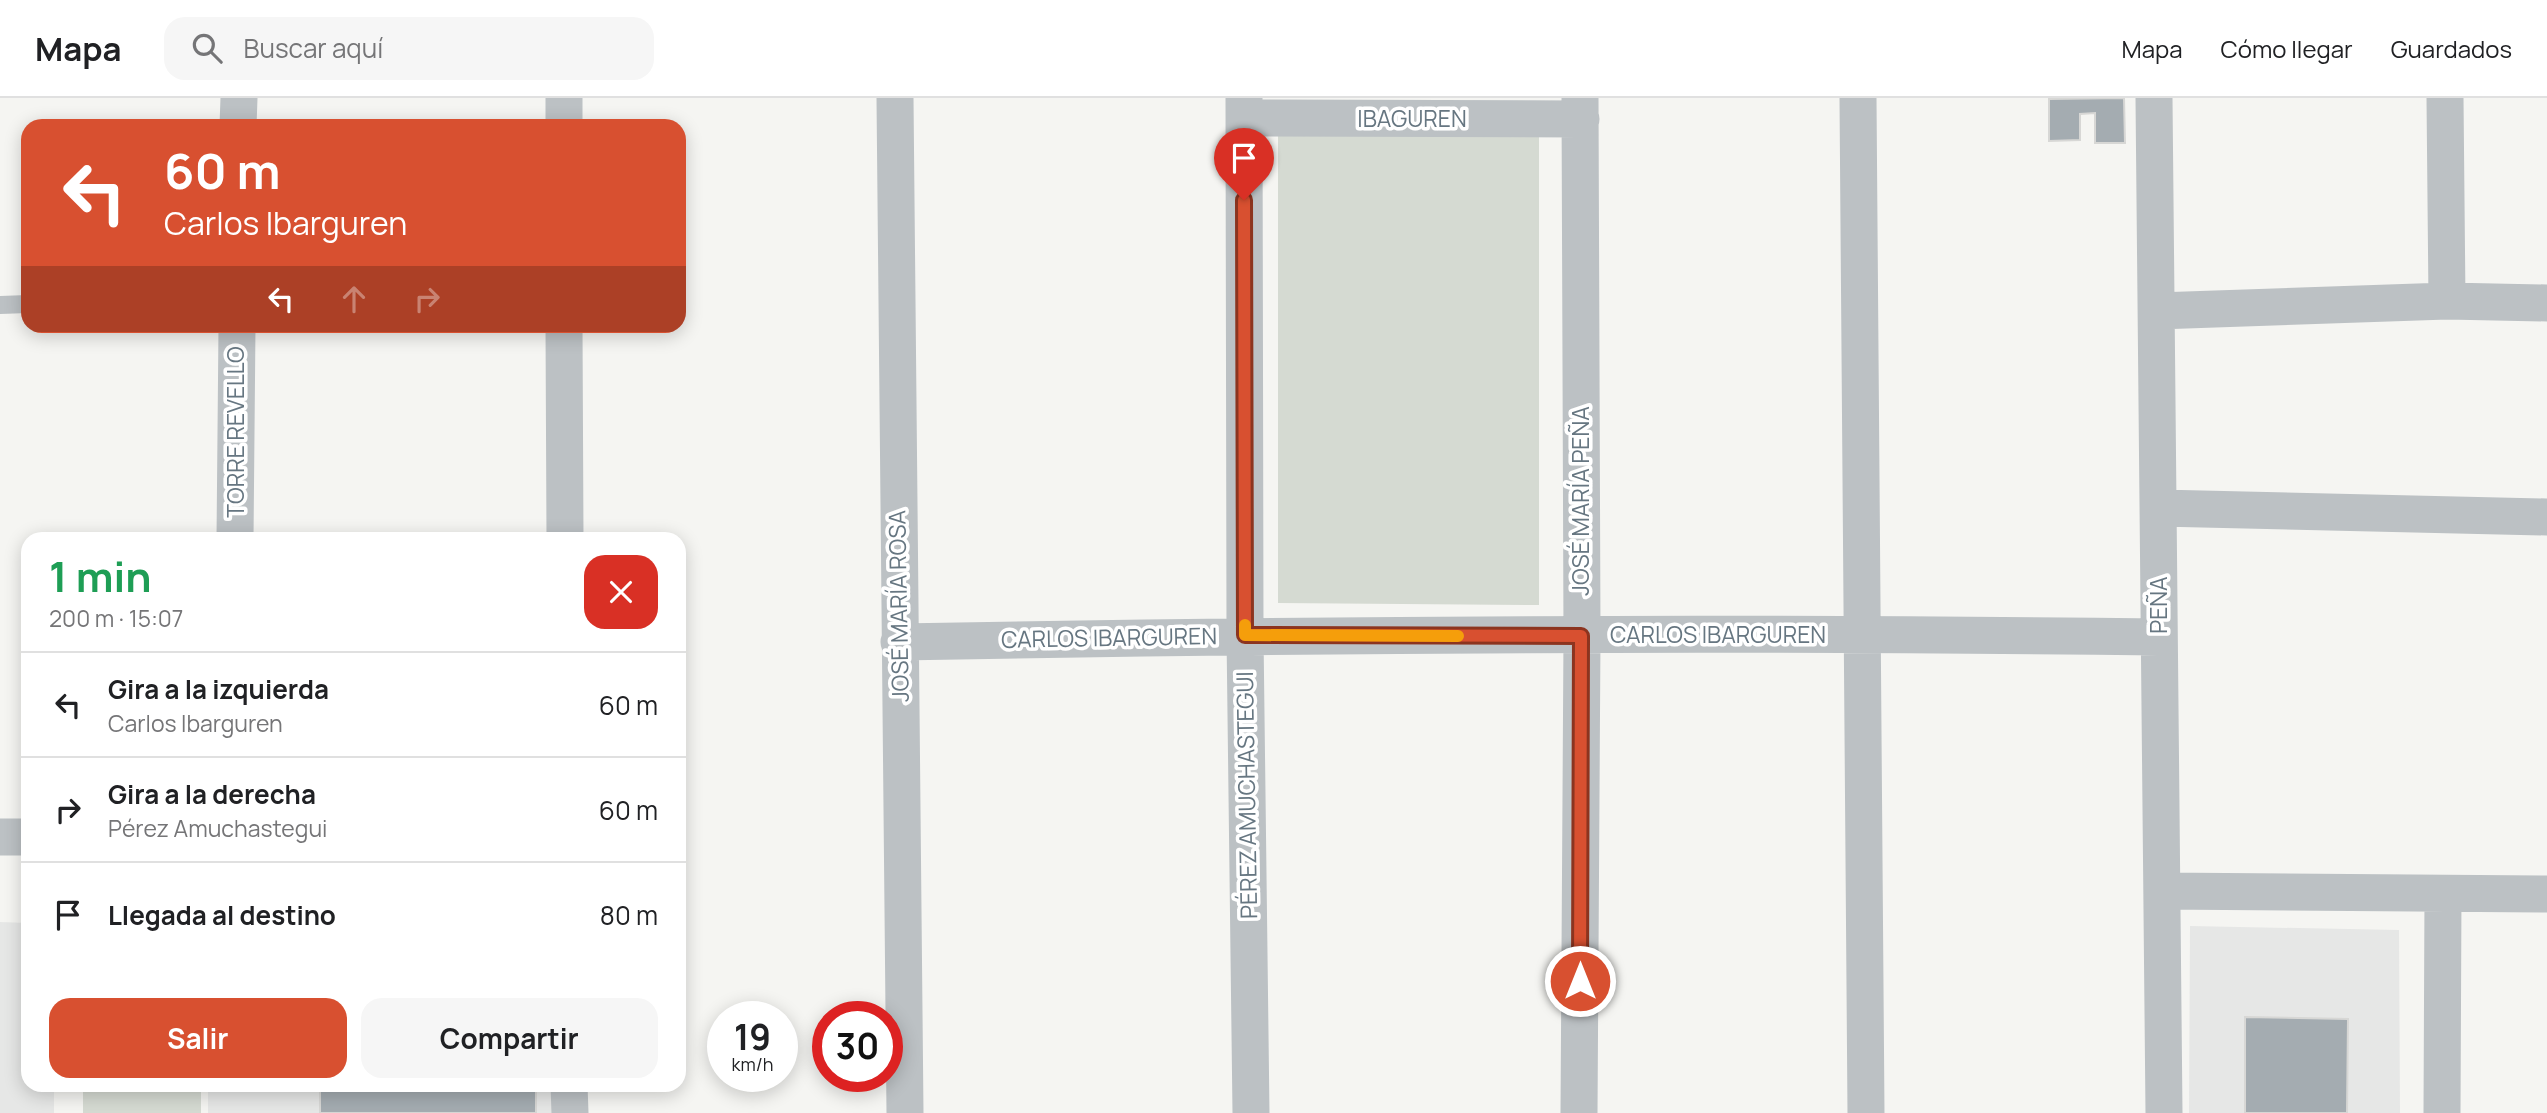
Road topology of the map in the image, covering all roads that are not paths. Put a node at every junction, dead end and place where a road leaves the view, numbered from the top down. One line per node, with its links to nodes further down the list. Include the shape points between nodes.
1 (239, 98): 9 (street)
2 (564, 98): 10 (street)
3 (895, 98): 26 (street, JOSÉ MARÍA ROSA)
4 (1857, 98): 22 (street)
5 (2154, 98): 15 (street, PEÑA)
6 (2445, 98): 11 (street)
7 (1244, 108): 8 (street, IBAGUREN); 23 (street, PÉREZ AMUCHASTEGUI)
8 (1581, 109): 24 (street, JOSÉ MARÍA PEÑA)
9 (238, 119)
10 (564, 119)
11 (2447, 301): 12 (street); 15 (street)
12 (2547, 303)
13 (21, 304): 14 (lane)
14 (0, 305)
15 (2157, 311): 18 (street, PEÑA)
16 (237, 333): 20 (street, TORRE REVELLO)
17 (564, 333): 21 (street)
18 (2159, 508): 19 (street); 25 (street, PEÑA)
19 (2547, 517)
20 (235, 532)
21 (565, 532)
22 (1860, 634): 24 (street, CARLOS IBARGUREN); 25 (street, CARLOS IBARGUREN); 37 (street)
23 (1245, 635): 24 (street, CARLOS IBARGUREN); 26 (street, CARLOS IBARGUREN); 35 (street, PÉREZ AMUCHASTEGUI)
24 (1581, 636): 36 (street, JOSÉ MARÍA PEÑA)
25 (2159, 637): 29 (street, PEÑA)
26 (899, 642): 34 (street, JOSÉ MARÍA ROSA)
27 (0, 837): 28 (street)
28 (21, 837)
29 (2162, 891): 30 (street); 38 (street, PEÑA)
30 (2443, 894): 31 (street); 39 (street)
31 (2547, 894)
32 (569, 1092): 33 (street)
33 (570, 1113)
34 (905, 1113)
35 (1251, 1113)
36 (1579, 1113)
37 (1866, 1113)
38 (2165, 1113)
39 (2442, 1113)

